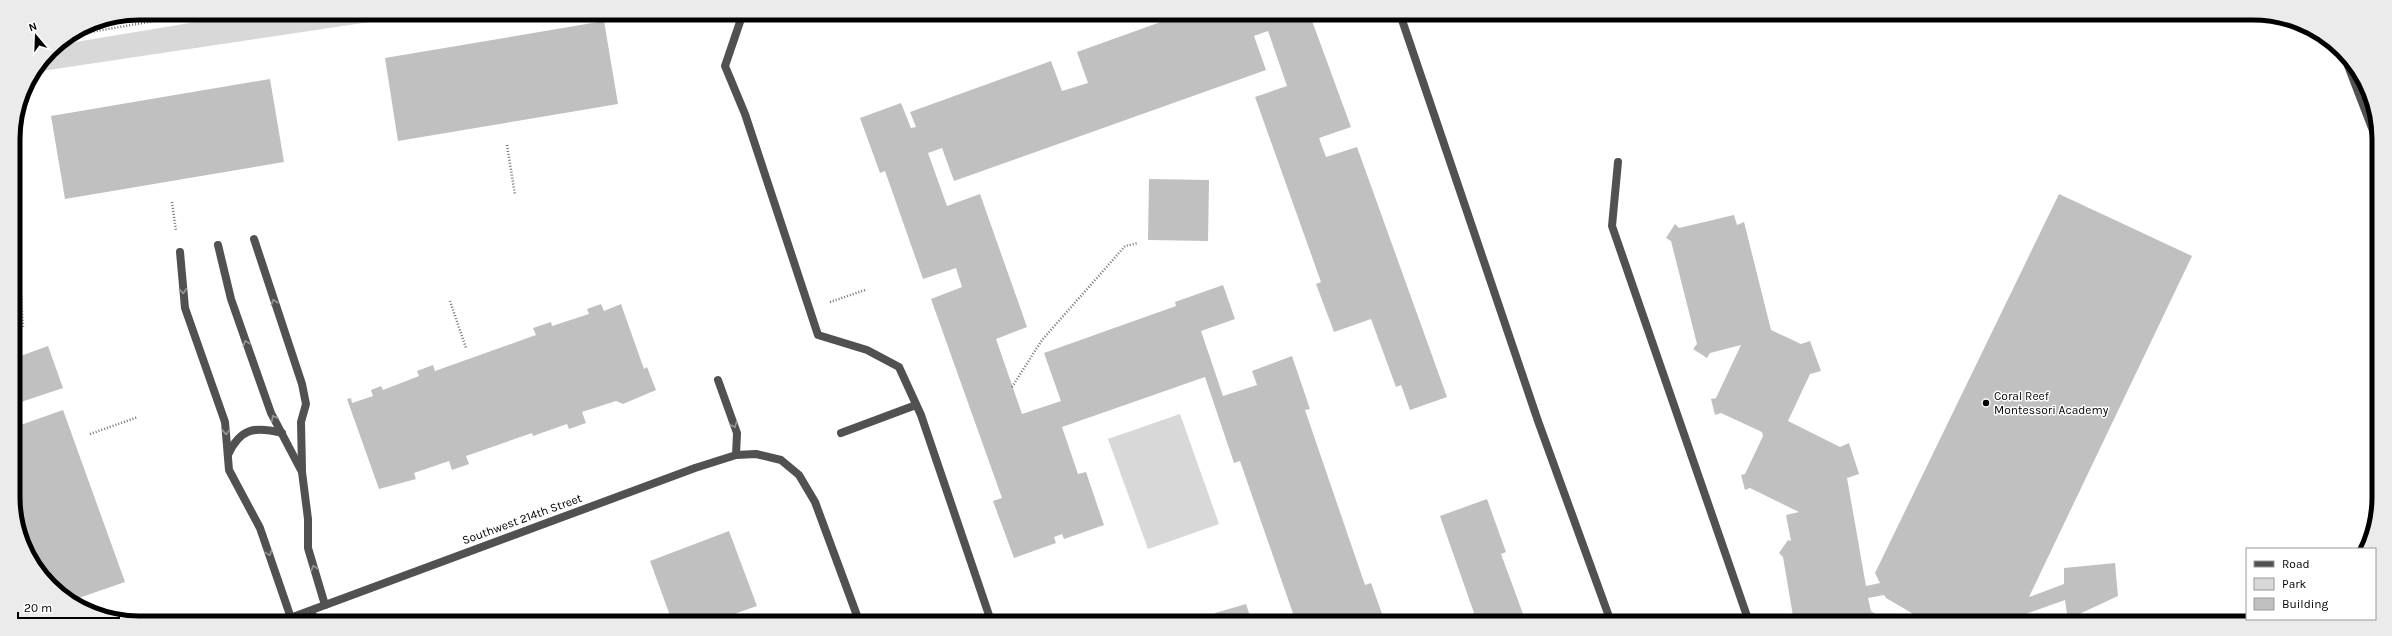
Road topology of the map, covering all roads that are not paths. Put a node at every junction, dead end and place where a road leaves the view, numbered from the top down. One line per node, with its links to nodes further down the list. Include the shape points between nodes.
1 (741, 20): 10 (street, via 724,66 745,114 818,335 867,350 899,367)
2 (1402, 20): 23 (street, via 1535,412)
3 (2350, 70): 4 (street)
4 (2371, 126)
5 (1618, 162): 24 (street, via 1612,226)
6 (254, 239): 15 (street, one-way to 6, via 301,422 306,404 302,384)
7 (218, 245): 11 (street, one-way to 7, via 271,413 231,299)
8 (180, 252): 14 (street, one-way to 14, via 185,308 225,422)
9 (718, 380): 13 (street, one-way to 13, via 737,433)
10 (916, 405): 12 (street); 22 (street)
11 (282, 433): 14 (street, via 262,428 248,432 234,441); 15 (street)
12 (841, 433)
13 (736, 455): 16 (street, Southwest 214th Street); 21 (street, Southwest 214th Street, via 756,454 774,457 799,475 815,502)
14 (227, 456): 18 (street, one-way to 18, via 229,470 260,528)
15 (302, 472): 16 (street, one-way to 15, via 308,548 308,519)
16 (325, 605): 17 (street, Southwest 214th Street)
17 (311, 611): 19 (street, Southwest 214th Street); 20 (street)
18 (290, 616)
19 (297, 616)
20 (313, 616)
21 (857, 616)
22 (989, 616)
23 (1609, 616)
24 (1747, 616)

